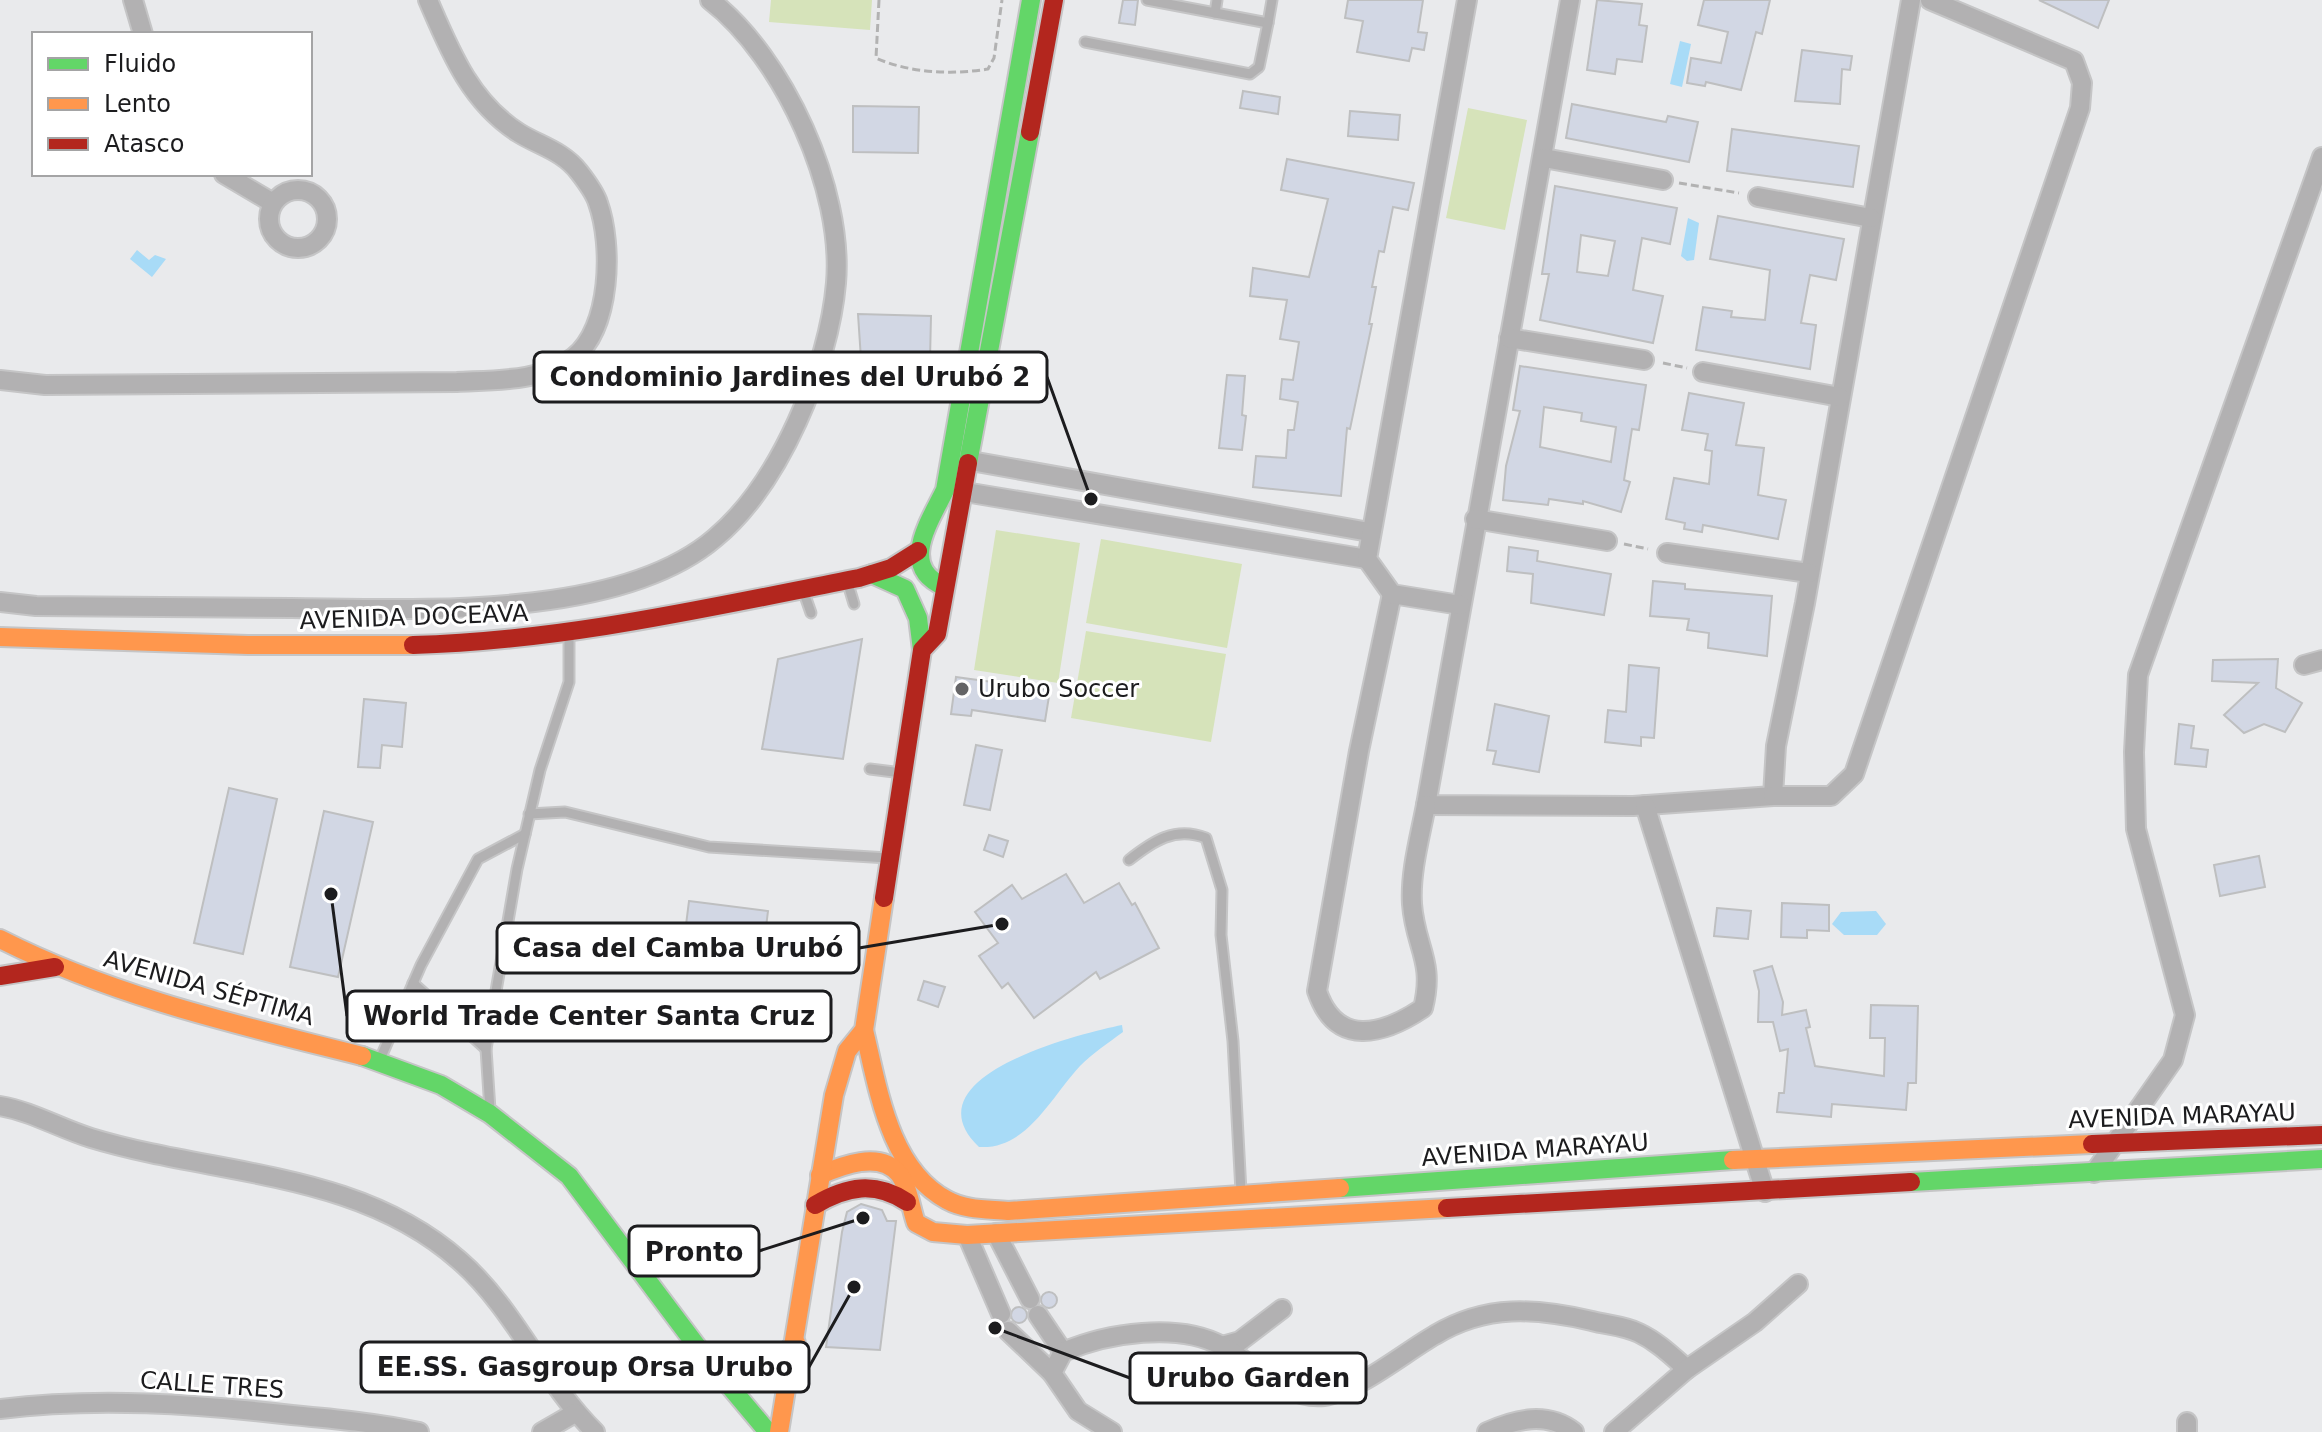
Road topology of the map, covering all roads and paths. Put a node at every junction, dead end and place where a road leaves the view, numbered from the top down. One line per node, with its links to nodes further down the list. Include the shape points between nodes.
1 (133, 0): 17 (street)
2 (428, 0): 29 (street, via 466,83 520,133 552,148 577,170 598,201 608,240 607,272 592,335 575,357 553,369 509,379 457,382 45,385)
3 (710, 0): 45 (street, via 756,49 805,128 824,177 837,267 835,299 816,374 790,435 755,495 715,539 664,569 531,602 457,608)
4 (879, 0): 5 (path, via 876,58 924,70 970,72 988,69 994,58)
5 (1002, 0)
6 (1031, 0): 36 (main road, via 945,490)
7 (1054, 0): 31 (main road)
8 (1147, 0): 15 (lane)
9 (1217, 0): 15 (lane)
10 (1272, 0): 16 (lane)
11 (1467, 0): 34 (street)
12 (1570, 0): 20 (street)
13 (1911, 0): 25 (street)
14 (1930, 0): 54 (street, via 2074,61 2082,83 2080,108 1854,774 1831,796)
15 (1215, 13): 16 (lane)
16 (1268, 23): 18 (lane, via 1259,67 1250,74)
17 (142, 32)
18 (1085, 42)
19 (2322, 157): 71 (street, via 2138,675 2136,829 2185,1015 2173,1060)
20 (1544, 158): 22 (street); 26 (street)
21 (227, 176): 24 (street)
22 (1663, 180): 23 (path)
23 (1758, 197): 25 (street)
24 (273, 203)
25 (1871, 218): 30 (street)
26 (1509, 338): 27 (street); 33 (street)
27 (1644, 360): 28 (path)
28 (1703, 372): 30 (street)
29 (0, 380)
30 (1840, 397): 39 (street)
31 (971, 461): 32 (main road); 34 (street)
32 (965, 492): 38 (street); 42 (main road)
33 (1475, 519): 35 (street); 47 (street)
34 (1369, 532): 38 (street)
35 (1607, 541): 37 (path)
36 (918, 551): 40 (main road, AVENIDA DOCEAVA, via 906,562); 42 (main road, via 928,580)
37 (1667, 553): 39 (street)
38 (1367, 559): 44 (street)
39 (1809, 573): 54 (street, via 1776,746)
40 (872, 574): 41 (main road, AVENIDA DOCEAVA); 51 (main road, via 905,589 918,618)
41 (846, 579): 43 (main road, AVENIDA DOCEAVA); 46 (lane)
42 (945, 587): 51 (main road, via 937,634)
43 (802, 588): 48 (lane); 49 (main road, AVENIDA DOCEAVA, via 654,621)
44 (1392, 594): 47 (street); 55 (street, via 1317,991 1322,1007 1337,1024 1355,1031 1385,1029 1423,1008 1429,985 1427,960 1412,903)
45 (0, 602)
46 (854, 604)
47 (1460, 605): 55 (street)
48 (811, 613)
49 (569, 632): 50 (main road, AVENIDA DOCEAVA, via 426,645); 57 (lane, via 569,682)
50 (0, 637)
51 (922, 650): 53 (main road)
52 (870, 769): 53 (lane)
53 (904, 773): 59 (main road)
54 (1773, 796): 56 (street)
55 (1426, 805): 56 (street)
56 (1645, 805): 72 (street)
57 (529, 814): 58 (lane); 59 (lane, via 565,812 709,847)
58 (525, 834): 64 (lane, via 478,859); 66 (lane)
59 (891, 858): 65 (main road)
60 (1129, 860): 77 (lane, via 1171,833 1206,838 1213,854 1222,890)
61 (0, 939): 62 (main road, AVENIDA SÉPTIMA)
62 (55, 967): 63 (main road, AVENIDA SÉPTIMA); 67 (main road, AVENIDA SÉPTIMA, via 195,1014)
63 (0, 976)
64 (413, 983): 66 (lane); 67 (lane)
65 (864, 1030): 75 (main road, via 847,1051); 77 (main road, AVENIDA MARAYAU, via 897,1141 916,1176 945,1200 1008,1211)
66 (486, 1049): 69 (lane)
67 (379, 1060): 69 (main road, AVENIDA SÉPTIMA, via 441,1085)
68 (0, 1106): 91 (street, via 92,1138 342,1192 398,1216 461,1261 524,1337)
69 (490, 1114): 87 (main road, AVENIDA SÉPTIMA, via 569,1176)
70 (2322, 1135): 71 (main road, AVENIDA MARAYAU)
71 (2116, 1141): 72 (main road, AVENIDA MARAYAU); 74 (street)
72 (1757, 1158): 76 (street); 77 (main road, AVENIDA MARAYAU)
73 (2322, 1159): 74 (main road, AVENIDA MARAYAU)
74 (2094, 1173): 76 (main road, AVENIDA MARAYAU)
75 (820, 1175): 78 (main road, AVENIDA MARAYAU, via 846,1162 881,1163 899,1174); 79 (main road)
76 (1765, 1192): 80 (main road, AVENIDA MARAYAU)
77 (1241, 1196)
78 (907, 1202): 79 (main road, via 882,1187 864,1185 843,1189); 81 (main road, AVENIDA MARAYAU, via 922,1227)
79 (815, 1205): 84 (main road)
80 (996, 1233): 81 (main road, AVENIDA MARAYAU); 86 (street)
81 (967, 1235): 89 (street, via 1005,1322)
82 (1798, 1284): 88 (street, via 1755,1322)
83 (1282, 1309): 85 (street, via 1240,1341)
84 (796, 1343): 87 (main road, via 771,1366 749,1373 730,1371); 96 (main road)
85 (1222, 1346): 86 (street, via 1173,1334 1091,1340); 88 (street, via 1282,1385 1323,1396 1345,1390 1440,1332 1486,1312 1527,1310 1636,1331)
86 (1063, 1352): 89 (street)
87 (705, 1357): 95 (main road, AVENIDA SÉPTIMA)
88 (1687, 1369): 100 (street)
89 (1052, 1373): 97 (street, via 1078,1411)
90 (0, 1409): 92 (street, CALLE TRES, via 116,1403 218,1407)
91 (575, 1413): 93 (street); 94 (street)
92 (419, 1432)
93 (542, 1432)
94 (595, 1432)
95 (768, 1432)
96 (779, 1432)
97 (1112, 1432)
98 (1487, 1432): 99 (street, via 1536,1417)
99 (1574, 1432)
100 (1614, 1432)

